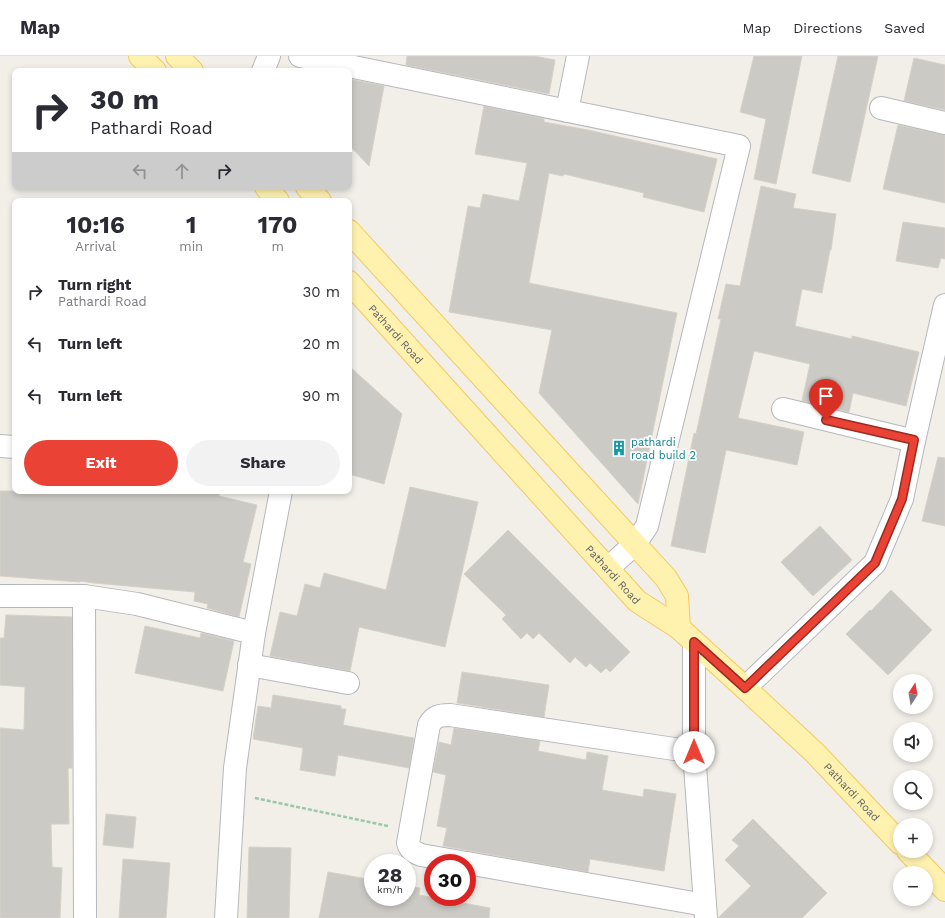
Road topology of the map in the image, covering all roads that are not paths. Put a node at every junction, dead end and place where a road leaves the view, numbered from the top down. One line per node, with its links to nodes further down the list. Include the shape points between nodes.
1 (140, 56): 6 (main road)
2 (177, 56): 7 (main road)
3 (269, 56): 8 (street)
4 (300, 56): 10 (street)
5 (578, 56): 10 (street)
6 (152, 68)
7 (189, 68)
8 (264, 68)
9 (881, 108): 11 (street)
10 (567, 111): 24 (street, via 739,146 647,526)
11 (945, 123)
12 (269, 190): 14 (main road)
13 (310, 190): 15 (main road)
14 (275, 198)
15 (317, 198)
16 (352, 234): 24 (main road)
17 (352, 285): 25 (main road, Pathardi Road)
18 (945, 304): 20 (street)
19 (783, 409): 20 (street)
20 (914, 440): 32 (street, via 902,499 875,563)
21 (0, 446): 22 (street)
22 (12, 447)
23 (279, 494): 28 (street)
24 (635, 544): 25 (street); 29 (main road, via 666,578 677,596)
25 (608, 568): 29 (main road, Pathardi Road, via 637,601)
26 (0, 596): 27 (street)
27 (84, 596): 28 (street, via 137,604); 40 (street)
28 (254, 633): 30 (street)
29 (686, 635): 32 (main road, Pathardi Road); 33 (street)
30 (249, 664): 31 (street); 41 (street, via 235,768)
31 (348, 683)
32 (745, 688): 34 (main road, Pathardi Road, via 815,753)
33 (694, 752): 35 (street, via 440,715 429,725 408,843 414,852); 39 (street)
34 (893, 835)
35 (424, 856)
36 (915, 858): 38 (main road)
37 (476, 865): 39 (street)
38 (945, 890)
39 (706, 912)
40 (85, 918)
41 (226, 918)

